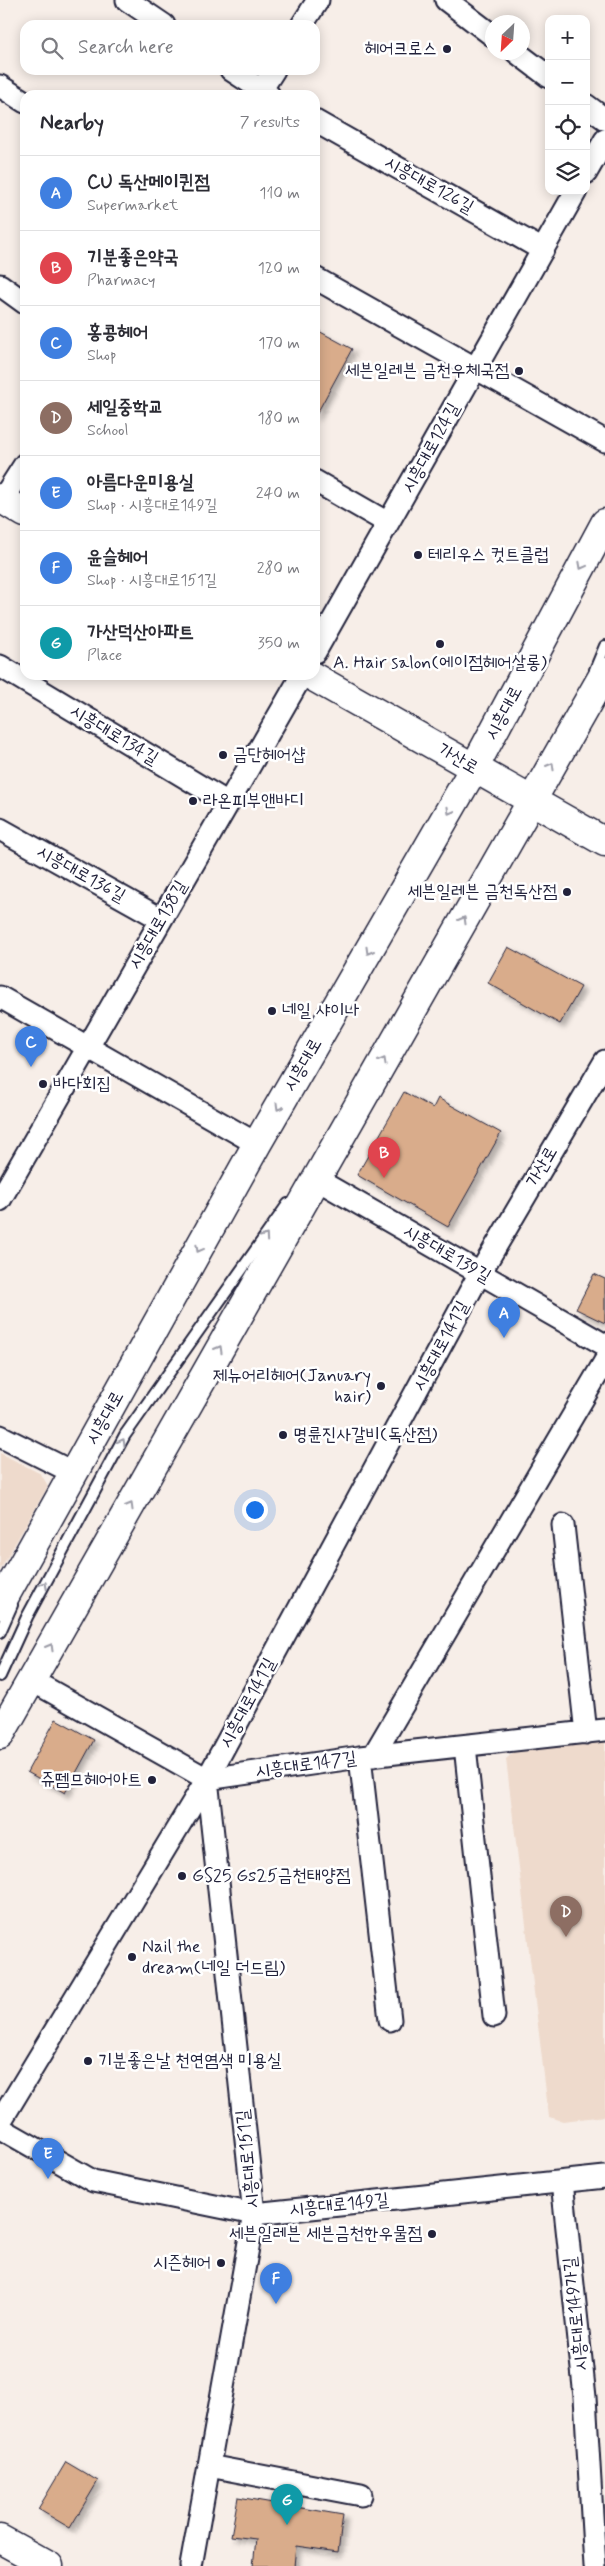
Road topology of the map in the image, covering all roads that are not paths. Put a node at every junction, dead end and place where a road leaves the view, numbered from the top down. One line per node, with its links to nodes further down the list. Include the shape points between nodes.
1 (127, 0): 4 (street)
2 (318, 0): 5 (street)
3 (446, 0): 6 (street)
4 (157, 20)
5 (305, 20)
6 (485, 30)
7 (527, 60): 8 (street)
8 (545, 74)
9 (238, 75): 12 (street)
10 (271, 75): 13 (street)
11 (0, 86): 14 (street)
12 (258, 90)
13 (264, 90)
14 (20, 99)
15 (590, 108): 16 (street)
16 (605, 119)
17 (320, 124): 21 (street, 시흥대로126길)
18 (605, 140): 19 (street)
19 (590, 166)
20 (574, 195): 21 (street, 시흥대로124길)
21 (543, 250): 25 (street, 시흥대로124길)
22 (320, 281): 25 (street)
23 (0, 285): 24 (street)
24 (20, 299)
25 (475, 370): 26 (street); 31 (street, 시흥대로124길)
26 (605, 441)
27 (20, 472): 29 (street)
28 (320, 484): 31 (street)
29 (1, 500): 30 (main road)
30 (20, 511)
31 (388, 523): 33 (street, 시흥대로124길)
32 (605, 523): 42 (main road, 시흥대로, one-way to 42)
33 (320, 643)
34 (605, 646): 41 (lane)
35 (0, 666): 37 (street, 시흥대로134길)
36 (605, 672): 41 (main road)
37 (20, 678)
38 (23, 680): 44 (street, 시흥대로134길)
39 (299, 680): 44 (street)
40 (319, 680): 42 (main road, 가산로)
41 (571, 732): 43 (main road, one-way to 41)
42 (474, 768): 43 (main road, 가산로); 52 (main road, 시흥대로, one-way to 52)
43 (532, 801): 46 (main road, 가산로); 51 (main road, one-way to 43)
44 (228, 803): 47 (street, 시흥대로138길)
45 (0, 829): 47 (street, 시흥대로136길)
46 (605, 842)
47 (161, 919): 49 (street, 시흥대로138길)
48 (0, 997): 49 (street)
49 (87, 1047): 52 (street); 53 (street, 시흥대로138길)
50 (605, 1060): 56 (street, 가산로)
51 (358, 1104): 54 (main road); 64 (lane, one-way to 51, via 27,1617 125,1435)
52 (257, 1144): 60 (main road, 시흥대로, one-way to 60)
53 (6, 1174): 55 (street, 시흥대로138길)
54 (316, 1179): 56 (street, 시흥대로139길); 65 (main road, one-way to 54)
55 (0, 1200)
56 (480, 1273): 57 (street, 시흥대로139길); 70 (street, 시흥대로141길)
57 (605, 1345)
58 (605, 1361): 69 (street)
59 (0, 1436): 60 (street)
60 (68, 1484): 62 (main road, 시흥대로); 63 (lane)
61 (563, 1525): 66 (street)
62 (0, 1605)
63 (0, 1632)
64 (0, 1676)
65 (31, 1680): 67 (main road); 70 (street)
66 (595, 1732): 68 (street, 시흥대로147길)
67 (0, 1735)
68 (465, 1746): 69 (street, 시흥대로147길); 71 (street)
69 (367, 1757): 70 (street, 시흥대로147길); 72 (street)
70 (207, 1779): 73 (street, 시흥대로141길); 76 (street, 시흥대로151길)
71 (494, 2016)
72 (390, 2020)
73 (1, 2121): 76 (street, 시흥대로149길, via 94,2181)
74 (605, 2177): 75 (street, 시흥대로149길)
75 (562, 2182): 76 (street, 시흥대로149길); 82 (street, 시흥대로149가길, via 585,2397)
76 (254, 2214): 77 (street, 시흥대로151길)
77 (208, 2466): 78 (street); 81 (street, 시흥대로151길)
78 (361, 2495)
79 (0, 2539): 80 (main road)
80 (49, 2566)
81 (190, 2566)
82 (595, 2566)

